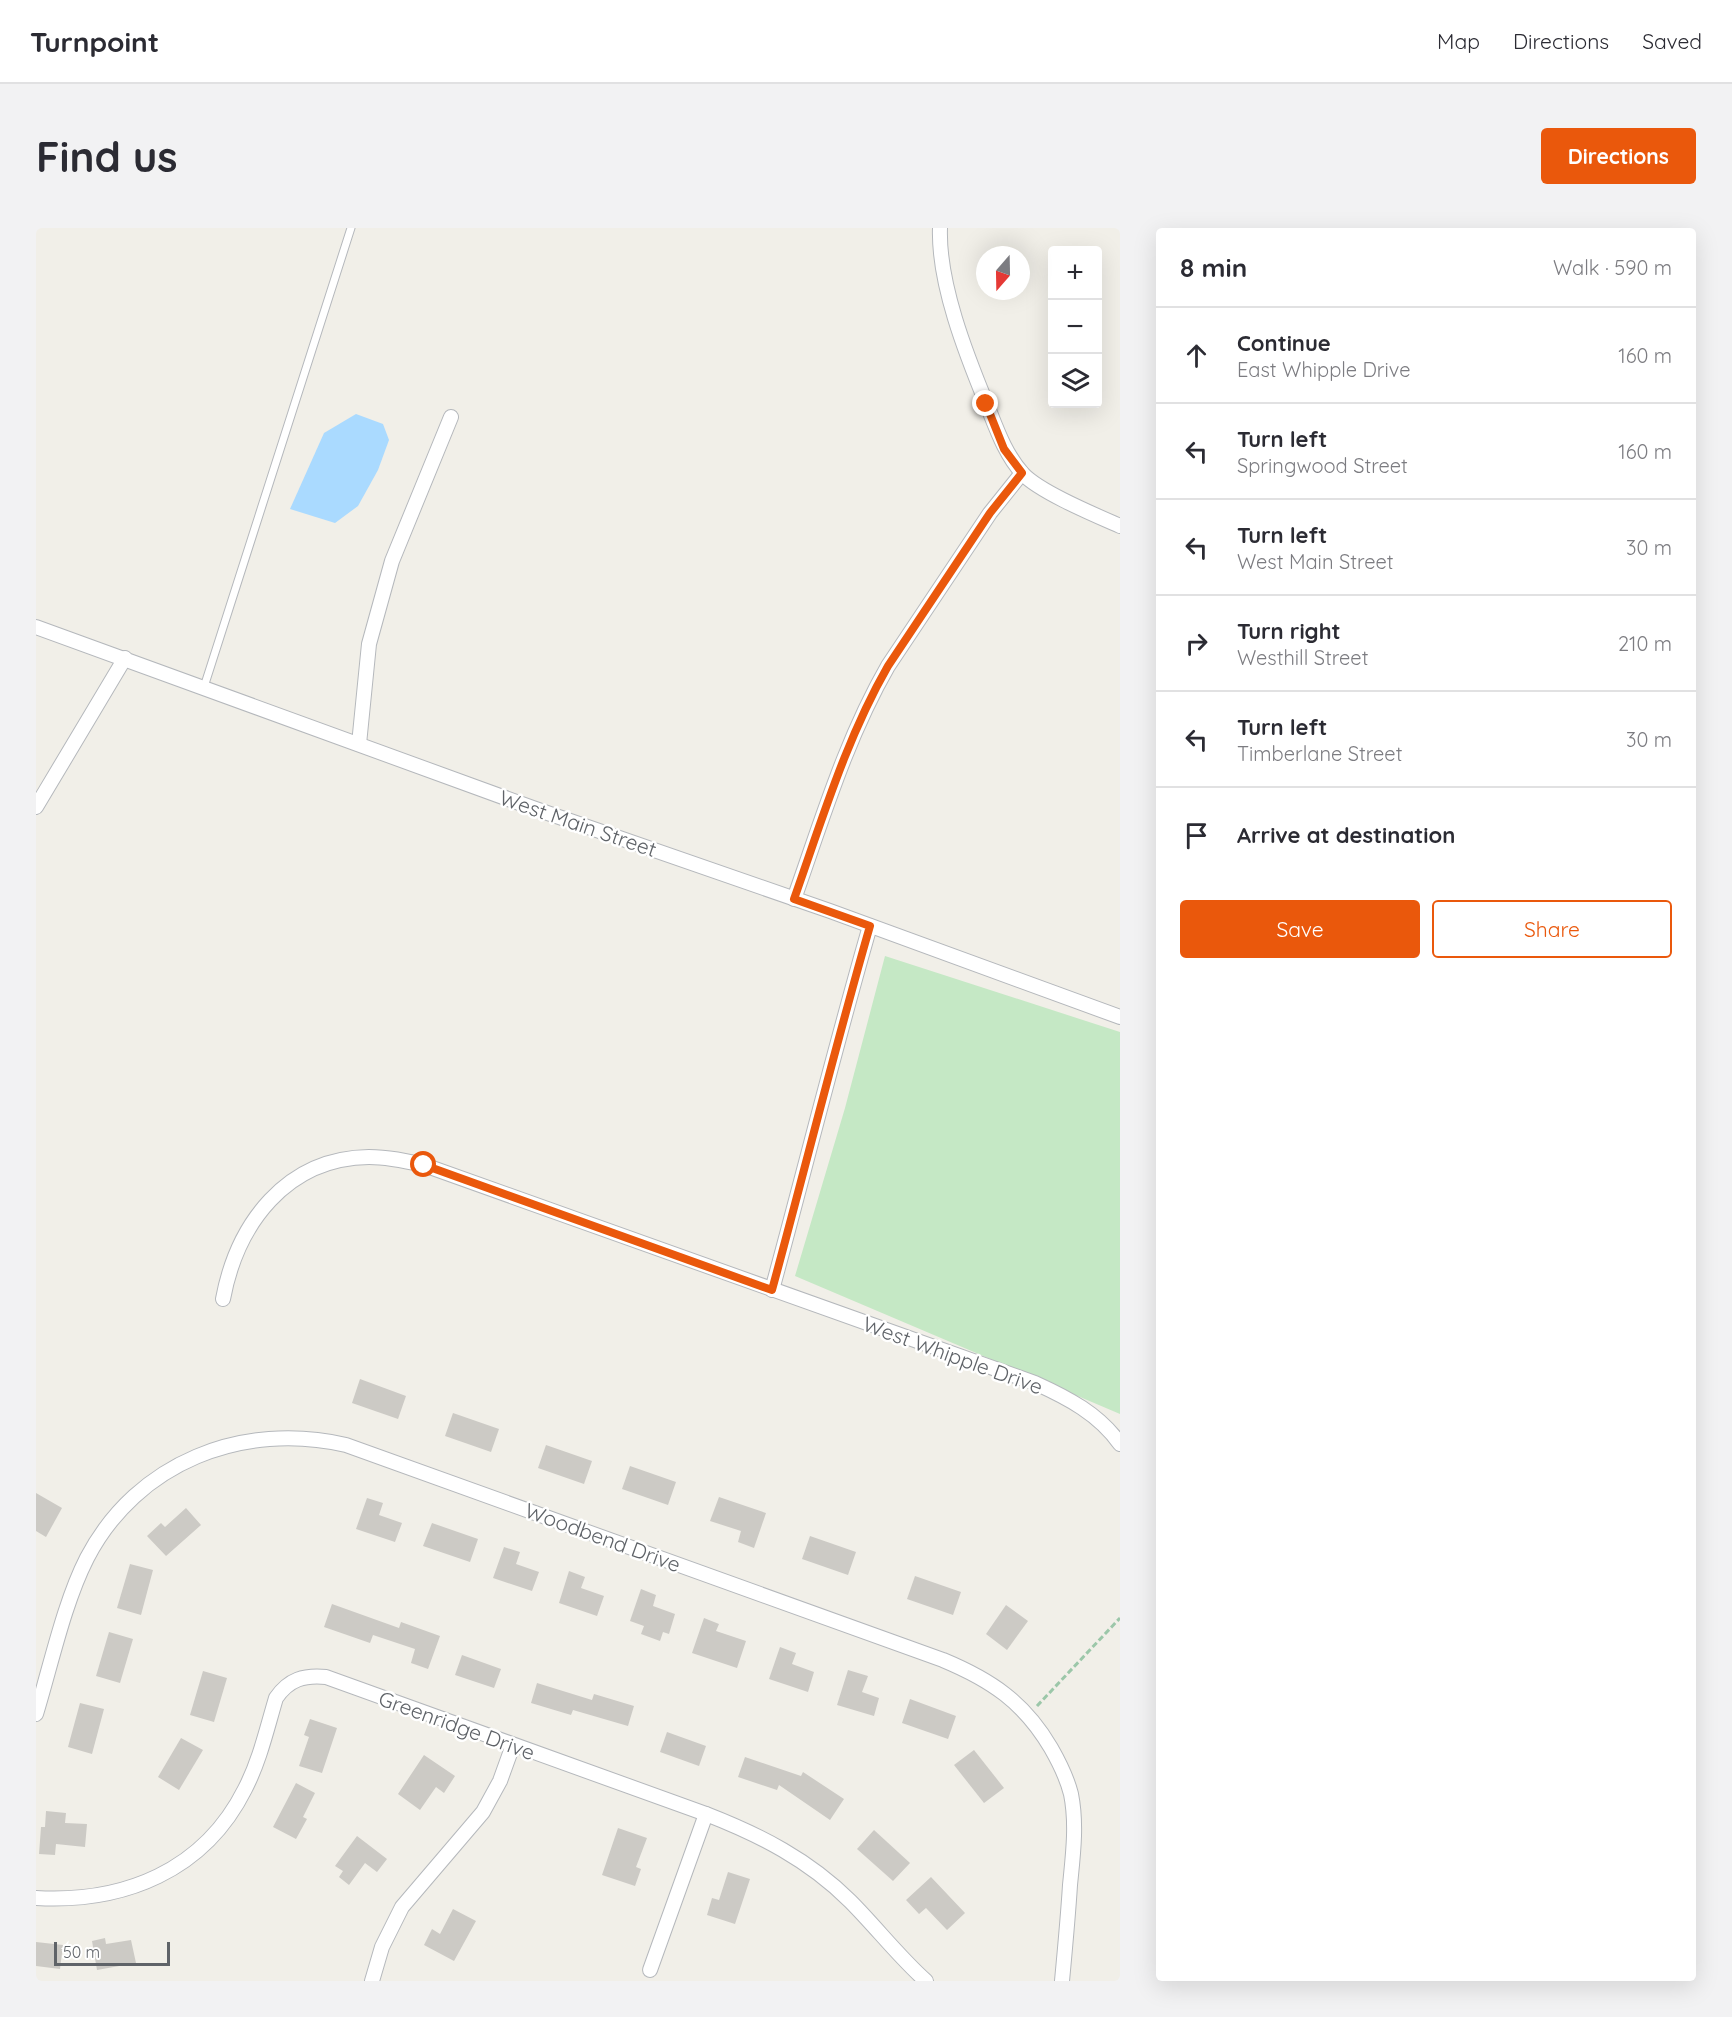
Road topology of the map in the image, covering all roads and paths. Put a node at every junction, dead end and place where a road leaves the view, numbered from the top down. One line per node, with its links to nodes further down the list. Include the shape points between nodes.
1 (351, 228): 8 (lane)
2 (940, 228): 4 (street, via 946,279 975,377 1004,449)
3 (451, 417): 9 (street, via 393,561 369,644)
4 (1022, 473): 5 (street, via 1034,484); 11 (street, via 990,513 873,691 849,744)
5 (1120, 526)
6 (36, 627): 7 (street, West Main Street)
7 (124, 658): 8 (street, West Main Street); 10 (street)
8 (204, 687): 9 (street, West Main Street)
9 (359, 744): 11 (street, West Main Street)
10 (36, 807)
11 (794, 899): 12 (street, West Main Street)
12 (870, 926): 13 (street, West Main Street); 14 (street)
13 (1120, 1017)
14 (772, 1290): 15 (street, West Whipple Drive, via 424,1165 368,1157 312,1170 270,1200 238,1247); 16 (street, West Whipple Drive, via 1035,1383 1091,1413)
15 (223, 1299)
16 (1120, 1444)
17 (1120, 1618): 19 (path)
18 (36, 1714): 19 (street, Woodbend Drive, via 80,1573 99,1537 126,1505 157,1478 186,1461 232,1445 289,1438 329,1441 366,1452 943,1660 993,1684)
19 (1028, 1715): 26 (street, Woodbend Drive, via 1058,1760 1071,1793 1074,1850)
20 (513, 1745): 21 (street, Greenridge Drive); 22 (street, Greenridge Drive, via 326,1677 302,1677 287,1685 276,1698 254,1770 235,1807 179,1865 157,1878 110,1894 85,1899); 24 (street, via 483,1812 412,1894 393,1922)
21 (706, 1814): 23 (street); 25 (street, Greenridge Drive, via 766,1839 812,1868 849,1899)
22 (36, 1898)
23 (650, 1970)
24 (372, 1981)
25 (926, 1981)
26 (1062, 1981)

